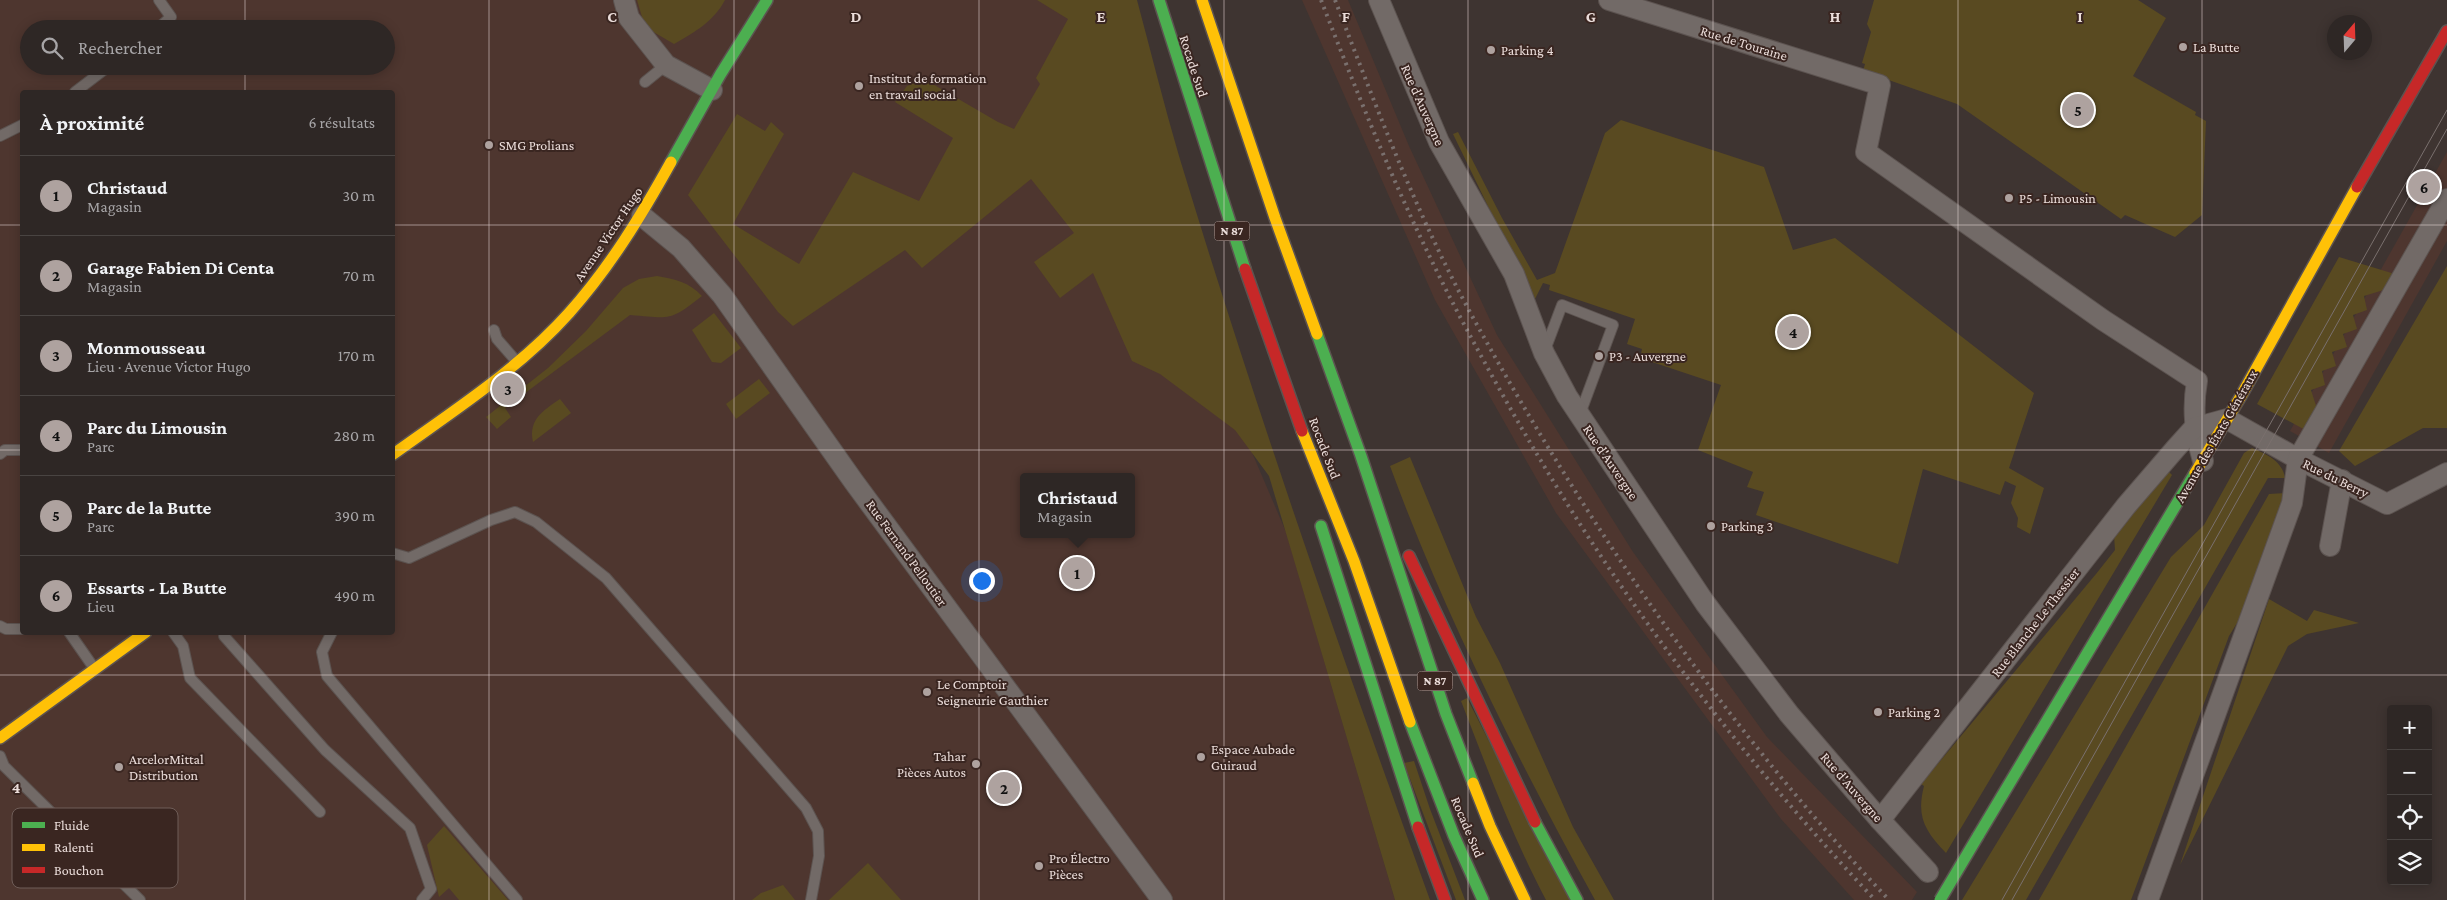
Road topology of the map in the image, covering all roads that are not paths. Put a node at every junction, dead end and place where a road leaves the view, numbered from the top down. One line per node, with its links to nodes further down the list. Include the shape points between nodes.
1 (159, 0): 8 (lane, via 172,18)
2 (624, 0): 10 (street, via 629,18)
3 (767, 0): 14 (main road, Avenue Victor Hugo)
4 (1159, 0): 29 (main road, Rocade Sud / N 87, via 1235,242)
5 (1202, 0): 28 (main road, Rocade Sud / N 87, via 1275,218)
6 (1380, 0): 20 (street, Rue d'Auvergne, via 1439,142 1514,274)
7 (1609, 0): 24 (street, Rue de Touraine, via 1880,85 1866,152 2102,320 2197,381)
8 (169, 20)
9 (2447, 31): 23 (main road, Avenue des États Généraux)
10 (666, 66): 12 (lane); 14 (street)
11 (97, 75): 13 (lane)
12 (645, 82)
13 (78, 90)
14 (712, 90): 18 (main road, Avenue Victor Hugo)
15 (20, 126): 16 (lane)
16 (0, 136)
17 (2447, 200): 30 (street)
18 (642, 216): 21 (main road, Avenue Victor Hugo, via 589,291); 57 (street, Rue Fernand Pelloutier, via 681,248 722,295 854,482)
19 (494, 330): 21 (lane, via 496,339)
20 (1544, 353): 22 (street, Rue d'Auvergne); 22 (lane, via 1562,305 1613,324)
21 (518, 362): 26 (main road, Avenue Victor Hugo)
22 (1579, 415): 50 (street, Rue d'Auvergne, via 1705,603 1789,714)
23 (2227, 419): 24 (street); 30 (street, Rue du Berry); 31 (main road, Avenue des États Généraux)
24 (2194, 428): 31 (street); 50 (street, Rue Blanche Le Thessier, via 2126,506)
25 (20, 450): 27 (lane, via 5,450)
26 (395, 453)
27 (0, 454)
28 (1361, 456): 60 (main road, Rocade Sud / N 87, via 1446,714 1490,826); 61 (main road, via 1540,833)
29 (1312, 459): 34 (main road); 59 (main road, Rocade Sud / N 87, via 1354,561 1418,744)
30 (2298, 459): 33 (street, Rue du Berry); 63 (street, via 2292,503)
31 (2203, 461): 62 (main road, Avenue des États Généraux, bridge)
32 (2447, 473): 33 (street, Rue du Berry, via 2387,504)
33 (2342, 480): 36 (street)
34 (1313, 493)
35 (1319, 519): 58 (main road, via 1387,738)
36 (2330, 546)
37 (395, 554): 56 (lane, via 409,558 490,520 515,512 536,522 606,578 806,808 818,831 819,856)
38 (0, 626): 39 (lane)
39 (20, 629)
40 (70, 635): 45 (lane)
41 (142, 635): 45 (main road)
42 (175, 635): 49 (lane, via 183,646 190,678)
43 (330, 635): 55 (lane, via 322,652 327,676)
44 (224, 636): 54 (lane, via 325,750 410,828 431,889)
45 (95, 670): 46 (main road)
46 (0, 738)
47 (0, 756): 48 (lane, via 4,766)
48 (47, 808)
49 (320, 812)
50 (1880, 820): 51 (street, Rue d'Auvergne)
51 (1928, 872)
52 (128, 888): 53 (lane)
53 (140, 900)
54 (422, 900)
55 (517, 900)
56 (811, 900)
57 (1162, 900)
58 (1446, 900)
59 (1483, 900)
60 (1525, 900)
61 (1577, 900)
62 (1940, 900)
63 (2148, 900)

